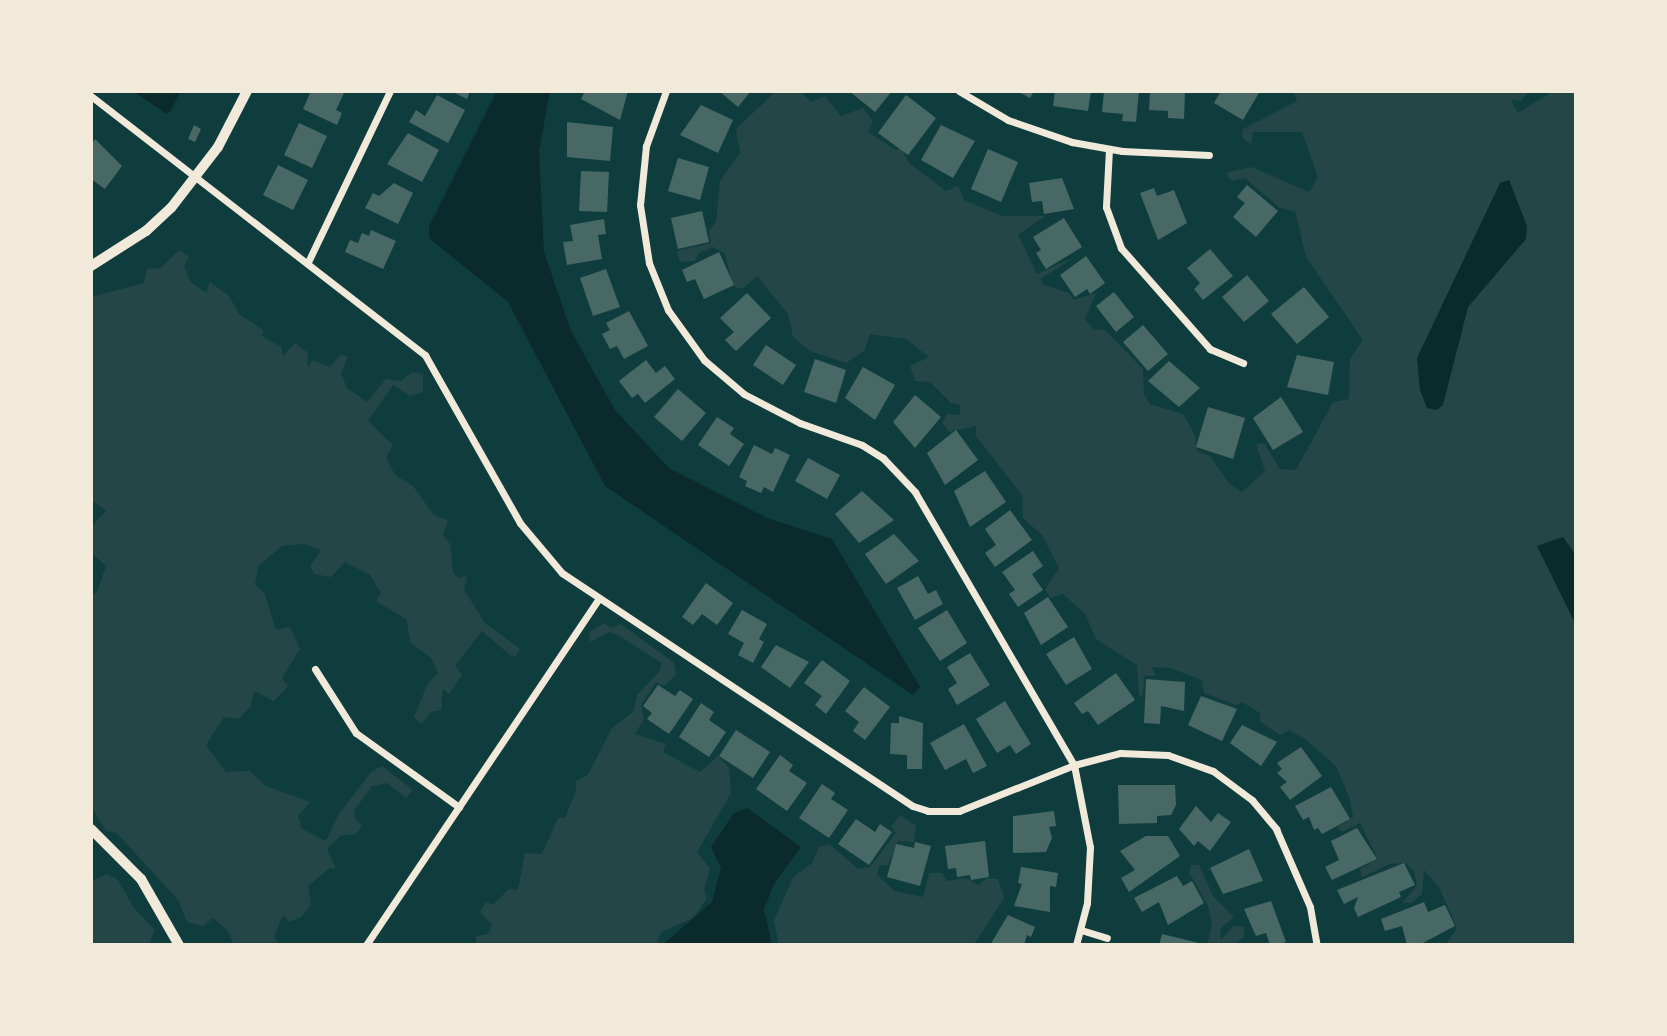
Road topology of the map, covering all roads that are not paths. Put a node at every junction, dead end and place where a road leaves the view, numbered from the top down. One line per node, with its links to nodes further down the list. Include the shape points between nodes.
1 (247, 91): 8 (street)
2 (390, 91): 9 (street)
3 (666, 91): 14 (street, via 646,146 640,205 649,263 668,310 704,360 744,394 790,419 862,445 902,475)
4 (959, 91): 6 (street, via 1008,120)
5 (91, 96): 8 (street)
6 (1109, 149): 7 (street); 11 (street, via 1107,207 1121,248 1210,349)
7 (1209, 155)
8 (198, 178): 9 (street); 10 (street, via 146,231)
9 (308, 262): 12 (street, via 425,355 536,546 562,573)
10 (91, 266)
11 (1243, 363)
12 (599, 598): 14 (street, via 913,806 928,811 959,810); 15 (street)
13 (315, 669): 15 (street, via 356,733)
14 (1074, 765): 17 (street, via 1090,848); 22 (street, via 1144,752 1191,761 1233,784 1265,814 1287,851 1310,907)
15 (459, 807): 20 (street)
16 (91, 829): 19 (street, via 141,879)
17 (1081, 930): 18 (street); 21 (street)
18 (1107, 938)
19 (179, 945)
20 (366, 945)
21 (1076, 945)
22 (1317, 945)

